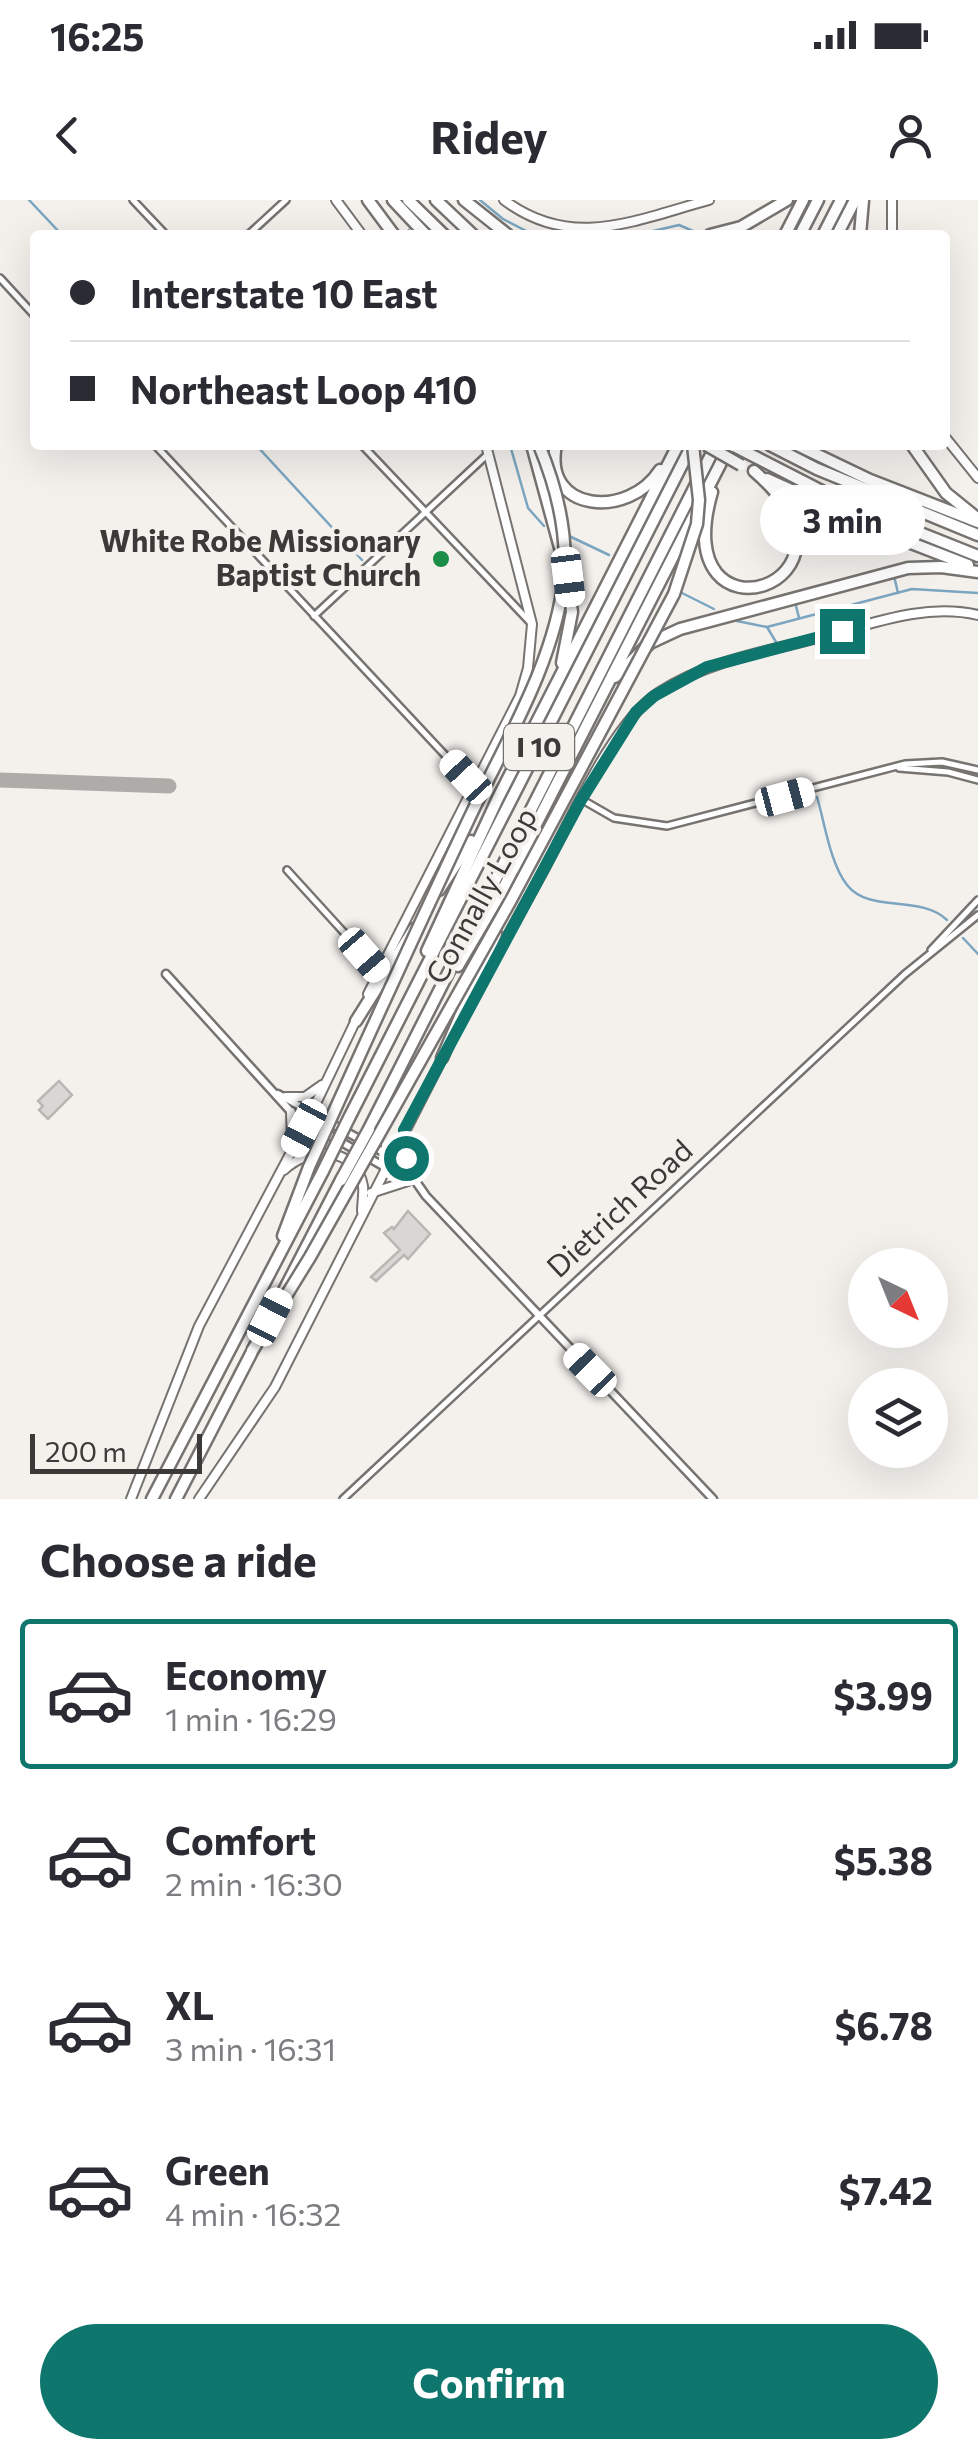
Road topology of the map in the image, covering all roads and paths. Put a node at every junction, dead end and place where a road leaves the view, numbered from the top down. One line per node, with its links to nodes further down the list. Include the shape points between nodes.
1 (134, 200): 17 (street)
2 (286, 200): 18 (street)
3 (336, 200): 19 (main road)
4 (368, 200): 20 (highway)
5 (393, 200): 21 (highway)
6 (408, 200): 22 (highway)
7 (436, 200): 23 (highway)
8 (459, 200): 24 (highway); 25 (highway)
9 (504, 200): 10 (main road, via 534,219 583,230)
10 (709, 200)
11 (787, 200): 26 (highway)
12 (803, 200): 27 (highway)
13 (818, 200): 28 (highway)
14 (841, 200): 29 (highway)
15 (859, 200): 30 (highway); 31 (highway)
16 (892, 200): 32 (main road)
17 (161, 230)
18 (253, 230)
19 (358, 230)
20 (390, 230)
21 (421, 230)
22 (439, 230)
23 (468, 230)
24 (492, 230)
25 (501, 230)
26 (729, 230)
27 (788, 230)
28 (803, 230)
29 (826, 230)
30 (840, 230)
31 (860, 230)
32 (892, 230)
33 (0, 278): 34 (street)
34 (30, 311)
35 (950, 442): 56 (main road)
36 (160, 450): 63 (street)
37 (367, 450): 57 (street)
38 (487, 450): 57 (street); 64 (main road)
39 (536, 450): 66 (highway, via 572,612 566,652)
40 (538, 450): 95 (highway, bridge, via 553,478 562,526 564,574 554,624 309,1167)
41 (556, 450): 42 (highway, via 556,470 570,491 610,503 644,488)
42 (674, 450)
43 (675, 450): 66 (highway)
44 (689, 450): 81 (highway, I 10)
45 (693, 450): 97 (highway, Connally Loop, bridge, via 697,524 674,594 511,900)
46 (713, 450): 83 (highway, I 10)
47 (720, 450): 53 (highway, bridge)
48 (728, 450): 54 (highway)
49 (736, 450): 53 (highway)
50 (780, 450): 59 (highway)
51 (807, 450): 58 (highway)
52 (916, 450): 58 (highway, via 946,493)
53 (744, 459): 55 (highway); 60 (highway)
54 (717, 470): 55 (highway, via 704,553 724,581 752,588 781,575 796,554 798,532 784,502); 65 (highway)
55 (754, 472): 61 (highway)
56 (978, 478)
57 (426, 513): 63 (street); 64 (street)
58 (978, 520)
59 (978, 535)
60 (978, 556)
61 (978, 570): 65 (highway, via 908,568 680,629 650,643)
62 (978, 615): 72 (main road, via 920,612 707,667 636,712)
63 (314, 616): 70 (street)
64 (532, 624): 70 (main road, via 520,696)
65 (603, 694): 73 (highway)
66 (538, 720): 71 (highway)
67 (899, 768): 68 (street, via 926,762); 69 (street); 72 (street, via 667,826 614,818)
68 (978, 770)
69 (978, 780)
70 (474, 785): 78 (main road)
71 (498, 798): 80 (highway); 81 (highway)
72 (581, 800): 82 (main road)
73 (547, 802): 82 (highway); 83 (highway)
74 (286, 870): 78 (street)
75 (978, 900): 77 (street, Dietrich Road)
76 (978, 914): 77 (street, Dietrich Road)
77 (930, 953): 96 (street, Dietrich Road)
78 (378, 971): 80 (main road)
79 (166, 974): 85 (street)
80 (356, 1021): 84 (main road)
81 (384, 1048): 95 (highway, I 10, bridge)
82 (442, 1058): 88 (main road)
83 (400, 1067): 97 (highway, I 10, bridge)
84 (325, 1082): 85 (main road, via 305,1097); 87 (main road)
85 (282, 1096): 86 (street); 87 (street)
86 (291, 1112): 87 (street); 89 (main road)
87 (309, 1118): 89 (main road); 90 (street)
88 (404, 1130): 90 (main road); 92 (main road)
89 (289, 1155): 91 (main road)
90 (388, 1160): 92 (street); 93 (main road)
91 (277, 1177): 94 (main road, via 317,1150 338,1158 363,1183); 98 (main road, via 198,1326)
92 (411, 1179): 93 (main road); 96 (street)
93 (371, 1193): 94 (main road)
94 (362, 1220): 101 (main road, via 275,1387)
95 (274, 1264): 99 (highway, I 10)
96 (540, 1316): 102 (street, Dietrich Road); 103 (street)
97 (252, 1352): 100 (highway, I 10)
98 (131, 1499)
99 (152, 1499)
100 (179, 1499)
101 (199, 1499)
102 (342, 1499)
103 (713, 1499)

